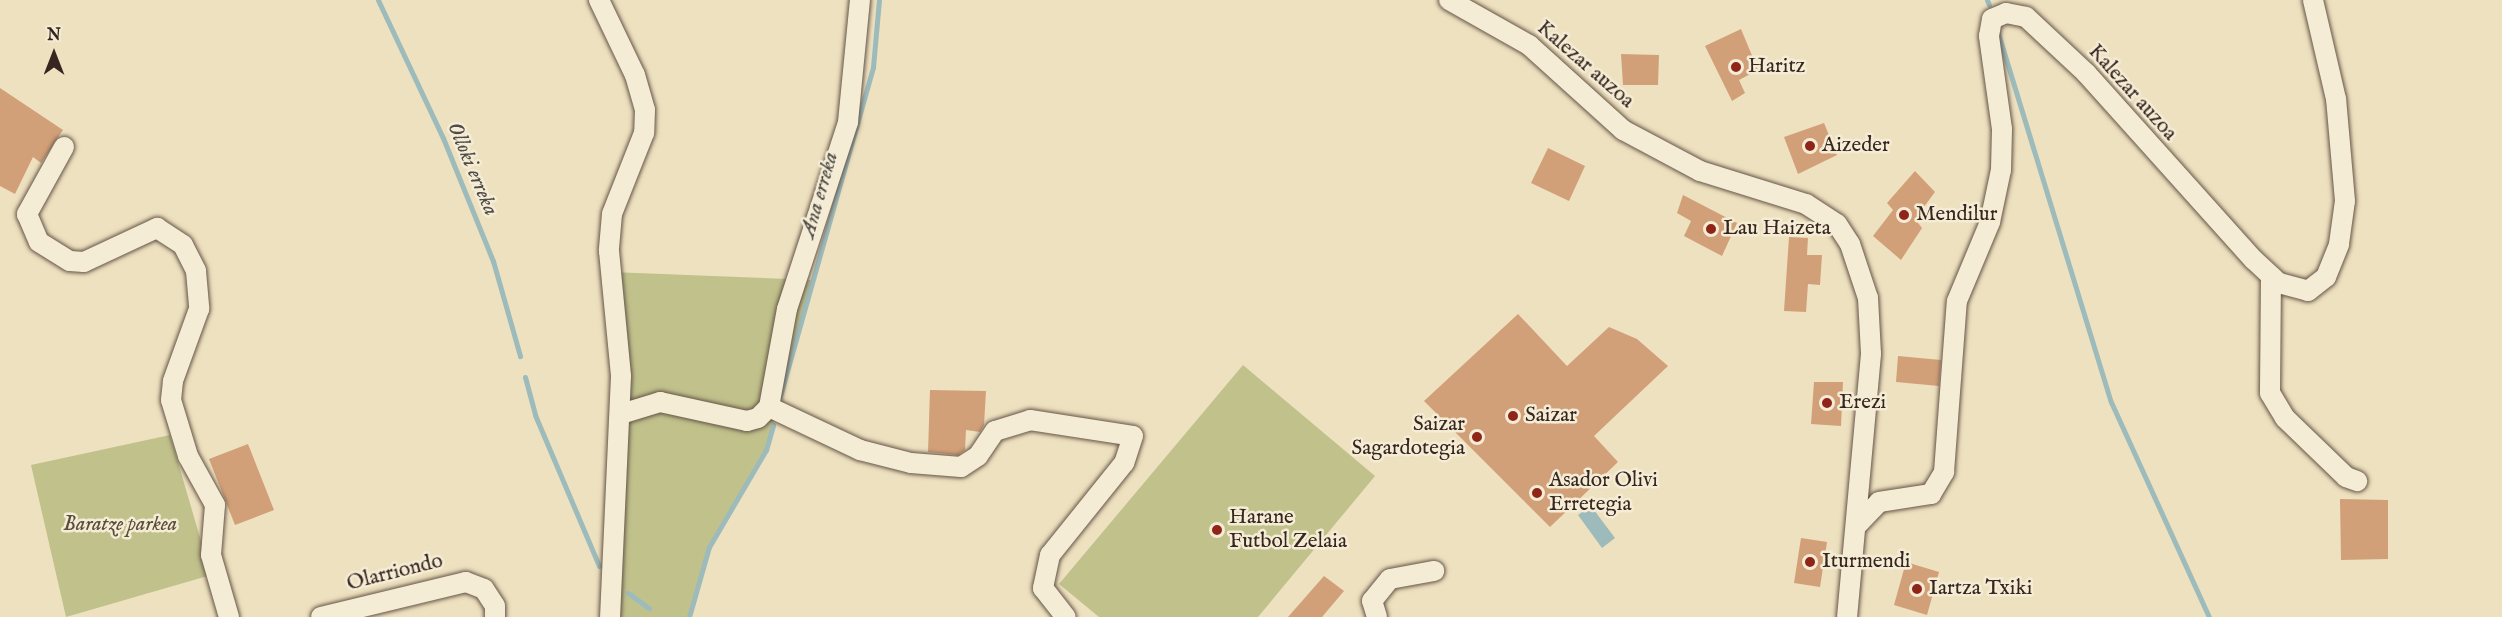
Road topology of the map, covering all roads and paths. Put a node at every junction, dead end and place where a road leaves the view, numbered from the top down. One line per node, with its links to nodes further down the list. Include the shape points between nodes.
1 (599, 0): 8 (street, via 635,75 645,110 644,133 612,214 610,242)
2 (860, 0): 7 (street, via 848,122 787,309)
3 (1449, 0): 10 (street, Kalezar auzoa, via 1529,45 1623,130 1700,171 1782,194 1837,224 1860,269 1870,320)
4 (2313, 0): 6 (street, Kalezar auzoa, via 2336,99 2344,162 2344,212 2339,244 2326,277 2308,291 2278,283)
5 (64, 147): 13 (street, via 27,214 39,242 70,261 84,262 157,228 183,245 196,271 199,309 173,381 171,399 188,456 215,505 211,555)
6 (2271, 276): 9 (street, via 2270,393 2285,418 2346,477); 10 (street, Kalezar auzoa, via 2177,179 2086,73 2026,17 2006,14 1992,19 1989,36 2001,120 2001,170 1990,222 1958,302 1944,472 1931,494 1879,502)
7 (769, 407): 8 (street, via 758,418 747,421 660,402); 17 (street, via 860,450 911,463 961,467 978,456 995,431 1030,420 1101,427 1133,436 1124,463 1050,555 1043,588)
8 (621, 414): 16 (street)
9 (2357, 481)
10 (1858, 524): 19 (street, Kalezar auzoa)
11 (1434, 571): 12 (street, via 1390,579)
12 (1374, 609): 18 (street)
13 (229, 617)
14 (321, 617): 15 (street, Olarriondo, via 466,582 484,589 495,606)
15 (495, 617)
16 (610, 617)
17 (1066, 617)
18 (1360, 617)
19 (1847, 617)

